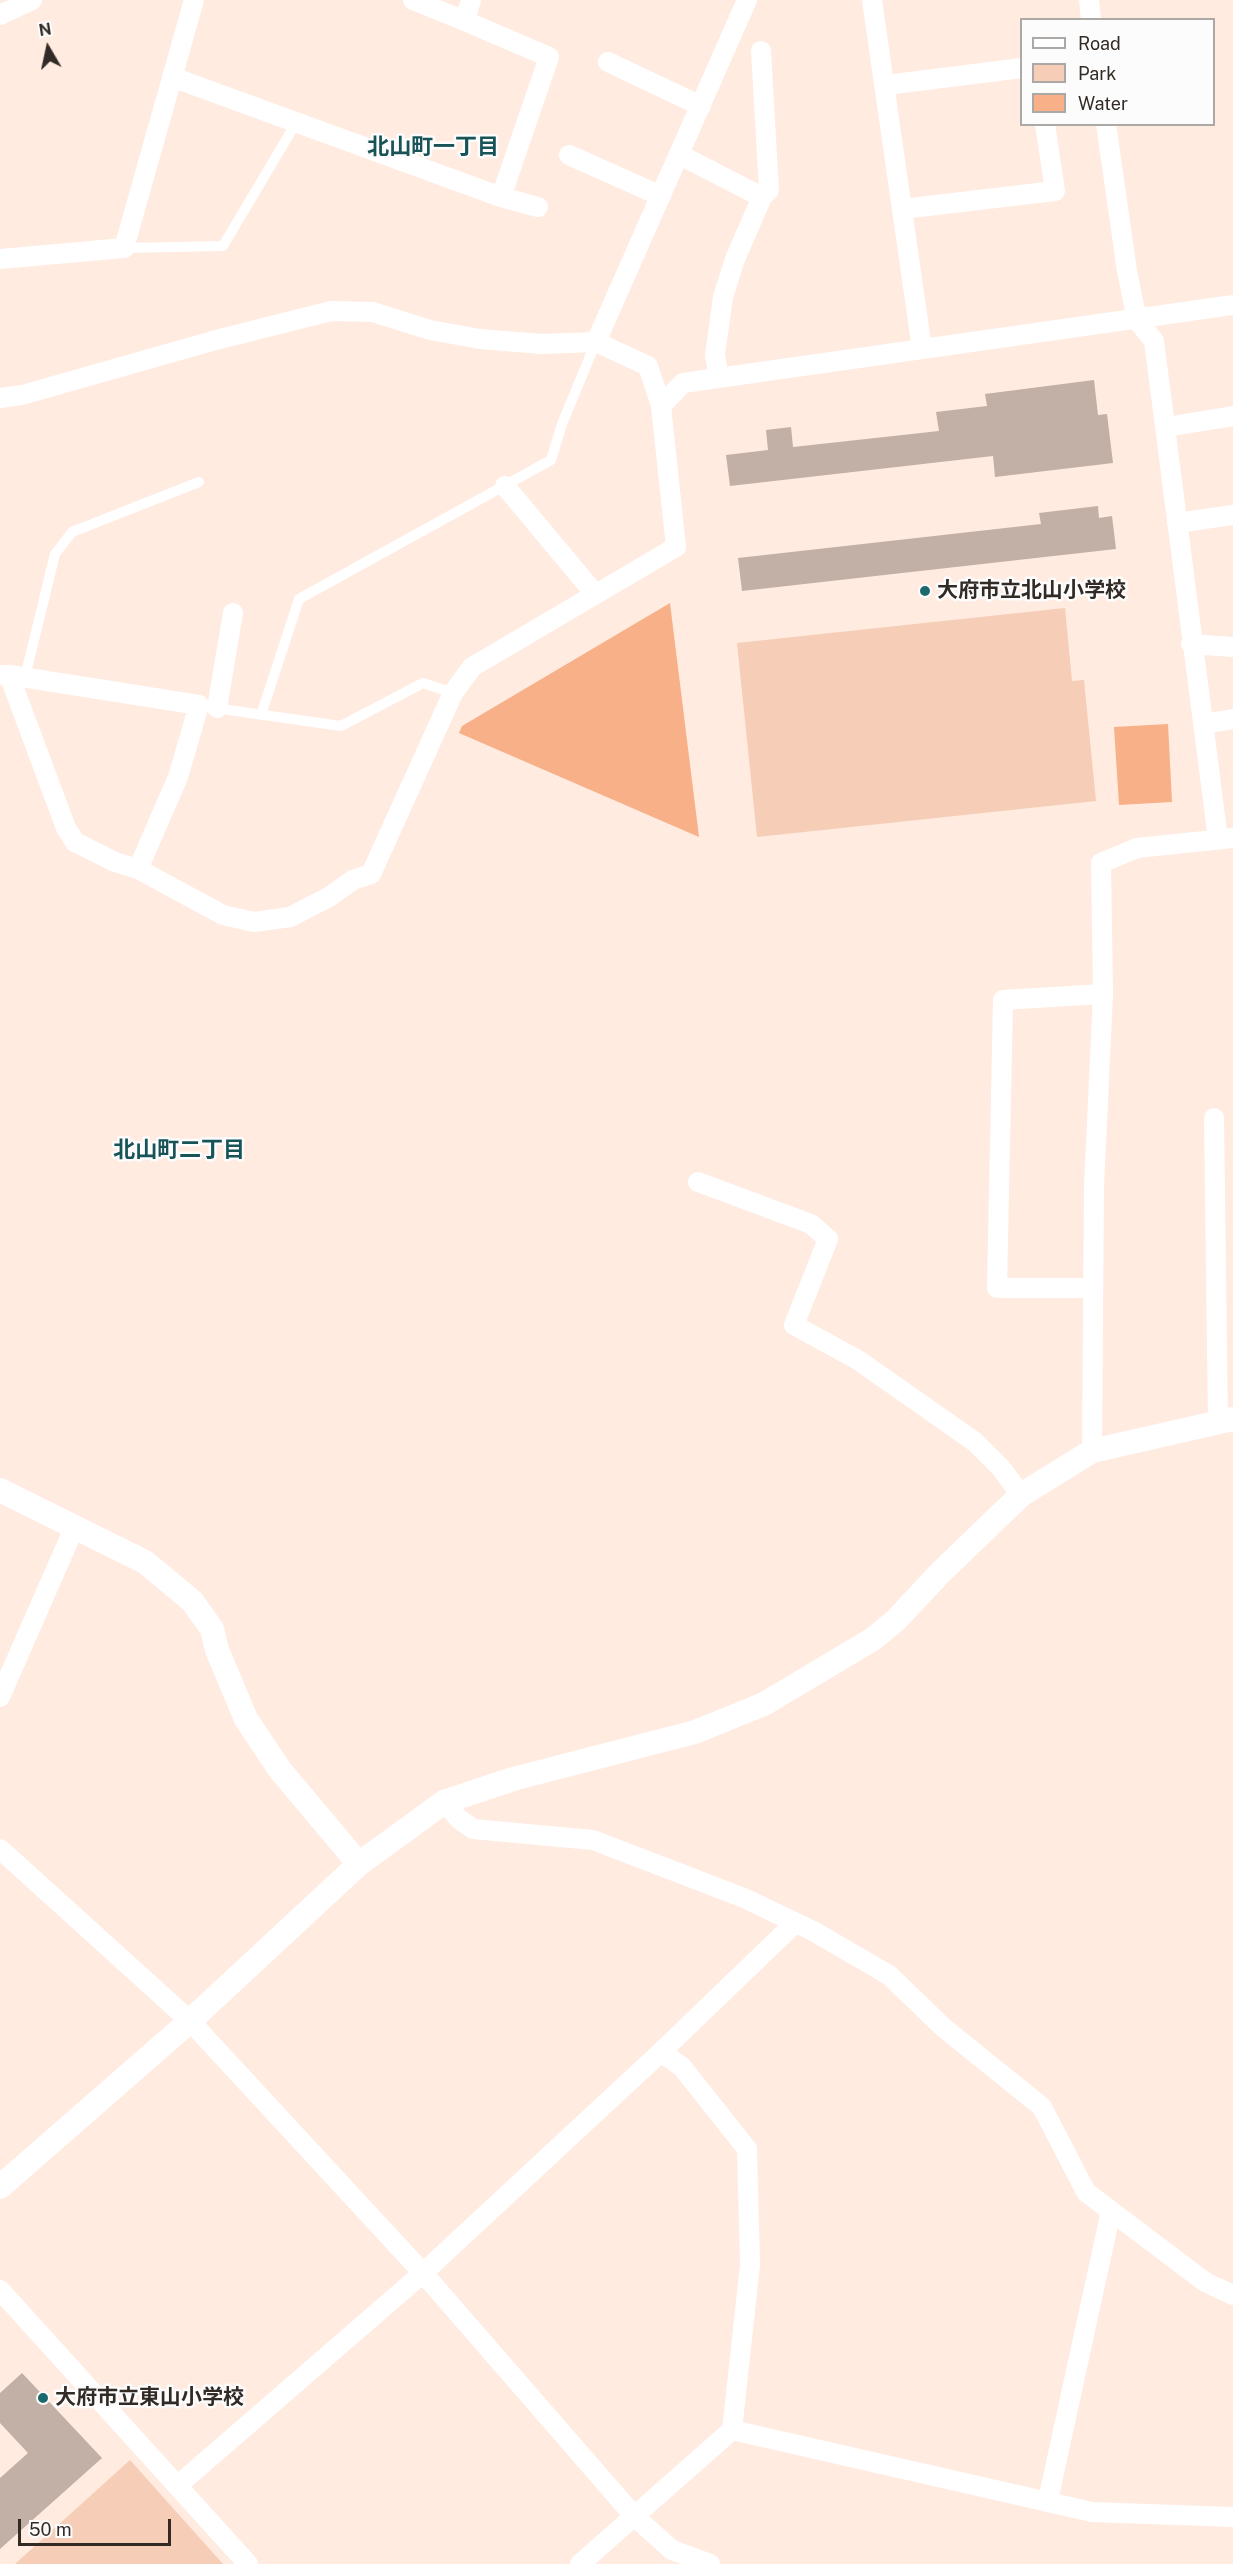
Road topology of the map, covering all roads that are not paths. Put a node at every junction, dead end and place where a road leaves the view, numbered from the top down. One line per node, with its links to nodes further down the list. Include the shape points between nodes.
1 (32, 0): 8 (street)
2 (194, 0): 14 (street)
3 (413, 0): 10 (street)
4 (471, 0): 10 (street)
5 (747, 0): 16 (street)
6 (872, 0): 15 (street)
7 (1089, 0): 9 (street)
8 (0, 15)
9 (1092, 18)
10 (465, 21): 23 (street, via 549,57)
11 (761, 51): 24 (street, via 769,190)
12 (608, 62): 16 (street)
13 (1020, 68): 15 (street)
14 (172, 77): 17 (street); 27 (street)
15 (886, 85): 26 (street)
16 (701, 106): 21 (street)
17 (296, 123): 23 (street); 27 (lane, via 223,246)
18 (1046, 126): 26 (street, via 1055,191)
19 (1106, 126): 30 (street)
20 (569, 155): 22 (street)
21 (680, 155): 22 (street); 24 (street)
22 (661, 196): 31 (street)
23 (501, 197): 25 (street)
24 (762, 197): 33 (street, via 723,297 715,355)
25 (538, 207)
26 (902, 209): 32 (street)
27 (124, 248): 28 (street)
28 (0, 259)
29 (1233, 305): 30 (street)
30 (1137, 320): 32 (street); 37 (street, via 1154,340)
31 (596, 342): 34 (street, via 542,344 480,339 430,330 373,312 331,311); 35 (street, via 648,366); 39 (lane, via 551,460)
32 (922, 349): 33 (street)
33 (719, 378): 35 (street, via 683,383)
34 (0, 398)
35 (661, 406): 42 (street, via 676,547)
36 (1233, 416): 37 (street)
37 (1166, 427): 41 (street)
38 (199, 482): 46 (lane, via 72,532 55,554)
39 (505, 486): 42 (street); 49 (lane, via 299,600)
40 (1233, 515): 41 (street)
41 (1178, 523): 44 (street)
42 (596, 594): 47 (street, via 472,667)
43 (233, 613): 48 (street)
44 (1191, 644): 45 (street); 51 (street)
45 (1233, 647)
46 (11, 676): 48 (street); 53 (street, via 66,828 75,842)
47 (453, 693): 49 (lane, via 423,683 341,726); 53 (street, via 371,874 353,880 290,917 254,922 223,915)
48 (208, 707): 49 (lane); 53 (street)
49 (261, 715)
50 (1233, 719): 51 (street)
51 (1203, 724): 52 (street)
52 (1226, 839): 54 (street, via 1137,848 1101,864)
53 (138, 869)
54 (1102, 994): 57 (street); 57 (street, via 1003,1000 997,1288)
55 (1214, 1118): 58 (street)
56 (698, 1182): 61 (street, via 811,1224 828,1239 794,1325 858,1360 975,1442)
57 (1093, 1288): 59 (street)
58 (1225, 1421): 59 (street)
59 (1092, 1451): 61 (street)
60 (0, 1490): 62 (street)
61 (1022, 1495): 64 (street, via 896,1620 849,1654 764,1704 695,1732 513,1779)
62 (75, 1526): 63 (street); 66 (street, via 145,1562 192,1602 212,1629 246,1719 280,1770)
63 (0, 1697)
64 (444, 1802): 66 (street); 67 (street, via 473,1829 592,1840 744,1898)
65 (0, 1849): 68 (street)
66 (359, 1863): 68 (street)
67 (795, 1923): 69 (street); 71 (street, via 889,1975 944,2028 1042,2107 1086,2192)
68 (190, 2021): 70 (street); 72 (street)
69 (661, 2052): 72 (street); 75 (street, via 682,2067 747,2149 750,2265)
70 (0, 2187)
71 (1111, 2211): 74 (street, via 1205,2282); 77 (street)
72 (423, 2273): 76 (street); 78 (street)
73 (0, 2290): 76 (street)
74 (1233, 2295)
75 (732, 2430): 77 (street); 78 (street)
76 (177, 2486): 80 (street)
77 (1048, 2500): 79 (street, via 1092,2512)
78 (634, 2517): 81 (street); 82 (street, via 672,2550)
79 (1233, 2517)
80 (248, 2564)
81 (580, 2564)
82 (710, 2564)

